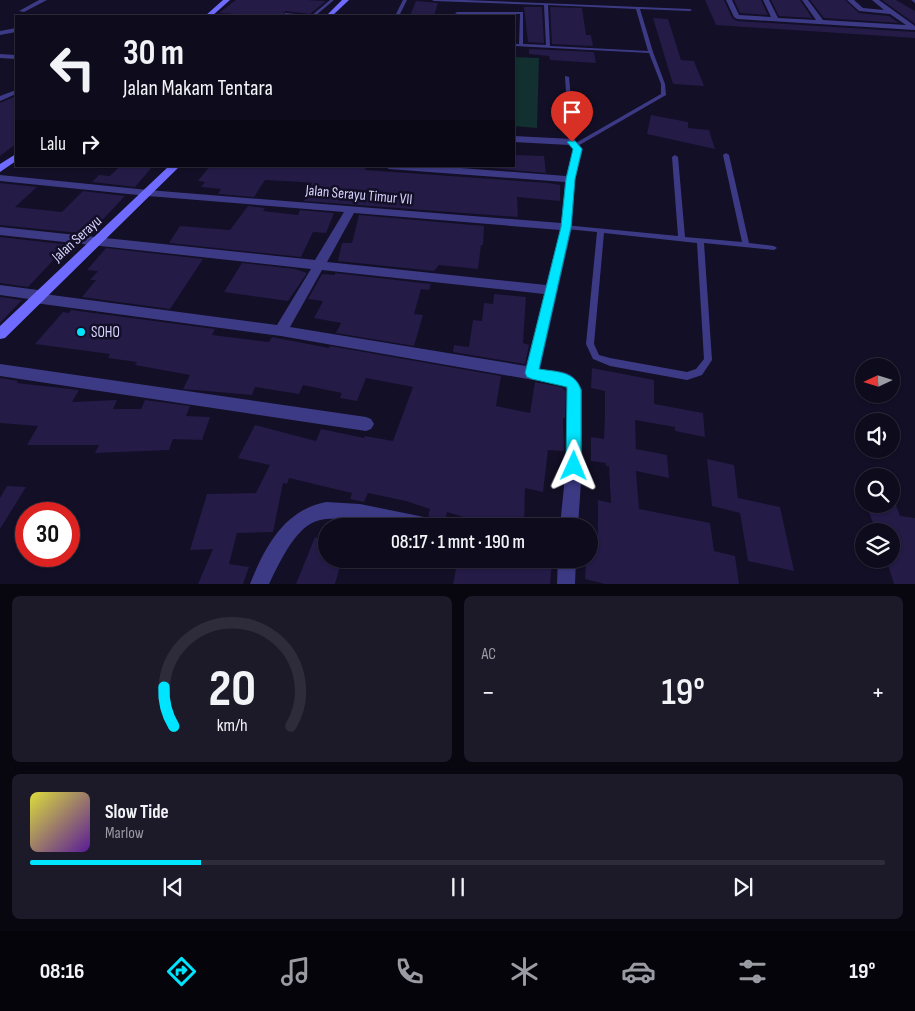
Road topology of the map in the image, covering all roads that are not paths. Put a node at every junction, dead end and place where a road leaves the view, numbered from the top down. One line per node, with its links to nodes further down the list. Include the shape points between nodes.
1 (44, 0): 17 (street)
2 (227, 0): 21 (main road)
3 (332, 0): 23 (lane)
4 (346, 0): 24 (main road)
5 (405, 0): 25 (lane)
6 (434, 0): 7 (lane)
7 (460, 0): 13 (lane); 26 (lane)
8 (729, 0): 28 (street)
9 (766, 0): 29 (street)
10 (805, 0): 30 (street)
11 (850, 0): 18 (street, via 861,10)
12 (875, 0): 18 (street)
13 (522, 3): 14 (lane); 19 (lane)
14 (546, 4): 15 (lane); 37 (lane)
15 (638, 8): 16 (lane); 38 (lane)
16 (690, 10)
17 (22, 11)
18 (893, 12): 32 (street)
19 (522, 13): 27 (lane); 36 (lane)
20 (285, 14): 22 (lane)
21 (209, 15)
22 (296, 15)
23 (314, 15)
24 (331, 15)
25 (398, 15)
26 (456, 15): 27 (lane)
27 (493, 15)
28 (737, 18): 29 (street); 31 (street)
29 (776, 20): 30 (street)
30 (822, 23): 32 (street)
31 (739, 25)
32 (914, 28)
33 (15, 30): 34 (street)
34 (0, 33)
35 (515, 45): 36 (lane)
36 (521, 45): 37 (lane)
37 (548, 46): 38 (lane)
38 (651, 52): 45 (lane, via 664,95)
39 (0, 56): 40 (street)
40 (15, 57)
41 (567, 77): 45 (lane)
42 (15, 92): 43 (street)
43 (0, 99)
44 (515, 138): 45 (street)
45 (571, 143): 53 (street, via 578,149)
46 (726, 155): 62 (lane)
47 (675, 157): 59 (lane)
48 (15, 158): 51 (main road)
49 (174, 167): 54 (main road, Jalan Serayu)
50 (404, 167): 53 (street)
51 (0, 170)
52 (0, 178): 54 (street, Jalan Serayu Timur VII)
53 (570, 179): 56 (street)
54 (148, 193): 55 (street, Jalan Serayu Timur VII); 60 (main road, Jalan Serayu)
55 (351, 209): 56 (street, Jalan Serayu Timur VII); 64 (street)
56 (566, 227): 58 (lane); 66 (street)
57 (0, 231): 60 (street)
58 (601, 232): 59 (lane); 61 (lane, via 590,344 592,352 610,362 687,376 700,372 708,360)
59 (682, 239): 61 (lane)
60 (97, 241): 64 (street); 67 (main road, Jalan Serayu)
61 (700, 241): 62 (lane)
62 (746, 245): 63 (lane)
63 (774, 248)
64 (317, 265): 66 (street); 68 (street)
65 (0, 290): 67 (street)
66 (551, 290): 71 (street)
67 (37, 296): 68 (street); 69 (main road, Jalan Serayu)
68 (281, 331): 71 (street)
69 (0, 334)
70 (0, 370): 72 (street)
71 (532, 373): 74 (street, via 565,379 575,390)
72 (366, 424)
73 (381, 518): 76 (street, via 338,510 307,516 288,536)
74 (570, 518)
75 (567, 568): 77 (street)
76 (259, 584)
77 (566, 584)

